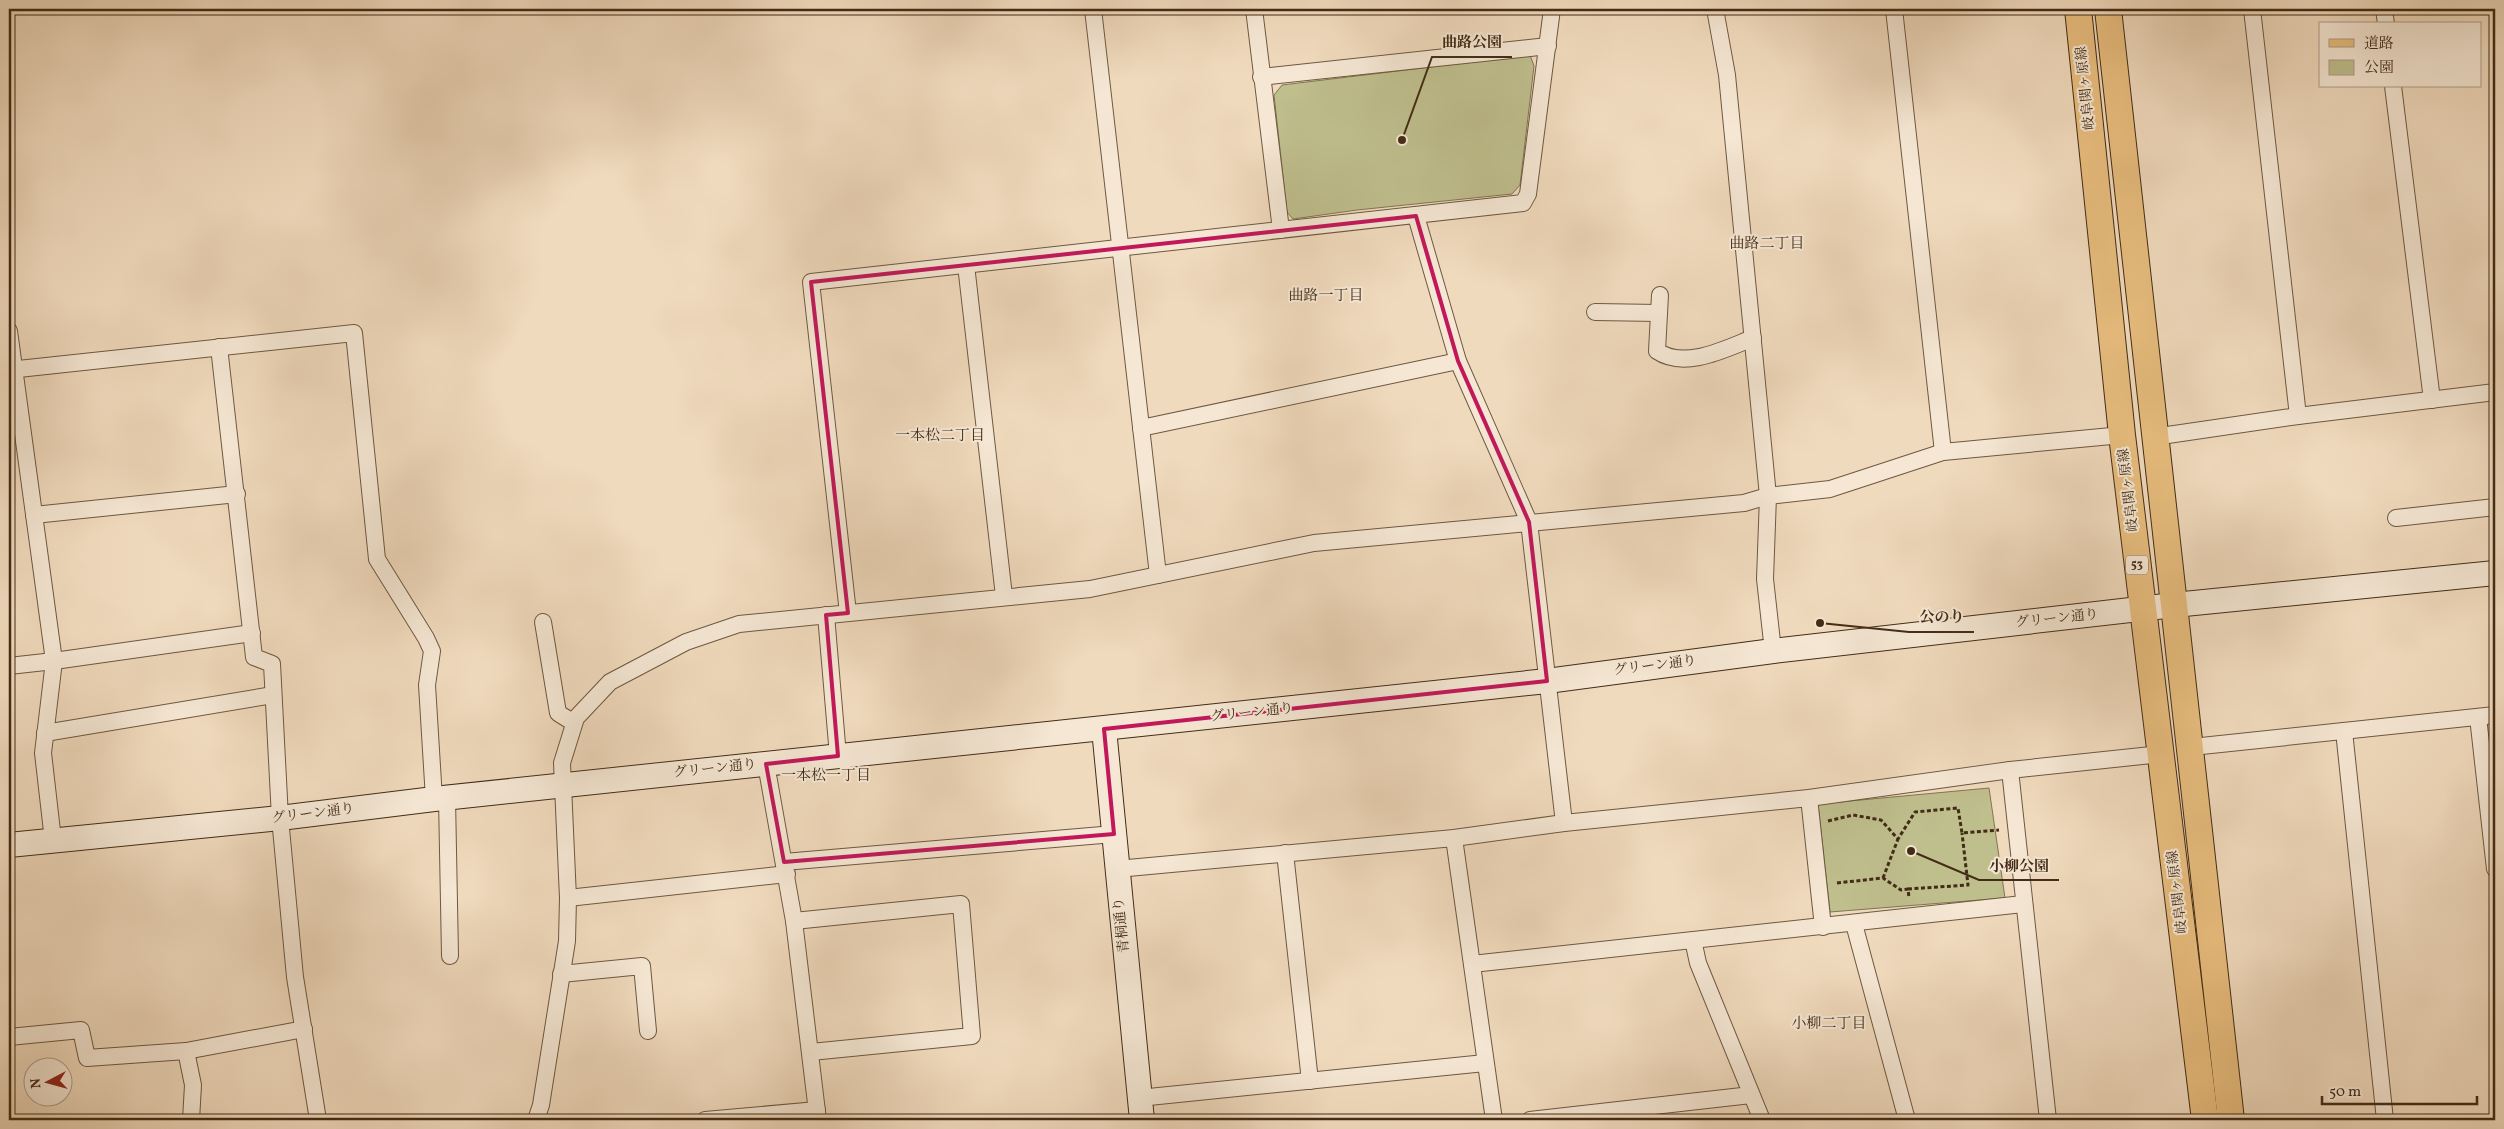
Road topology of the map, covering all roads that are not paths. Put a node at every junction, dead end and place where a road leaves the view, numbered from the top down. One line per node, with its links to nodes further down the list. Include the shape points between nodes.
1 (1093, 9): 16 (street)
2 (1254, 9): 12 (street)
3 (1552, 9): 11 (street)
4 (1715, 9): 22 (street, via 1727,76)
5 (1894, 9): 32 (street)
6 (2078, 9): 30 (main road, 岐阜関ヶ原線 / 53)
7 (2108, 9): 31 (main road, 岐阜関ヶ原線 / 53)
8 (2252, 9): 28 (street)
9 (2384, 9): 10 (street)
10 (2386, 22)
11 (1548, 46): 12 (street); 14 (street, via 1528,194 1523,203)
12 (1261, 77): 15 (street)
13 (2393, 88): 27 (street)
14 (1416, 216): 15 (street); 24 (street)
15 (1281, 230): 16 (street)
16 (1120, 248): 17 (street); 29 (street)
17 (966, 265): 41 (street); 44 (street, via 811,282)
18 (1660, 294): 20 (street)
19 (1595, 312): 20 (street)
20 (1659, 313): 22 (street, via 1658,351 1668,358 1707,357)
21 (9, 331): 25 (street)
22 (1753, 338): 34 (street)
23 (219, 348): 25 (street); 33 (street); 65 (street, via 354,333 377,559 432,651 427,685)
24 (1458, 361): 29 (street); 38 (street)
25 (11, 369): 36 (street)
26 (2495, 392): 27 (street)
27 (2432, 400): 28 (street)
28 (2298, 416): 31 (street)
29 (1141, 428): 40 (street)
30 (2122, 435): 32 (street); 43 (main road, 岐阜関ヶ原線 / 53)
31 (2154, 437): 42 (main road, 岐阜関ヶ原線 / 53)
32 (1943, 452): 34 (street, via 1830,489)
33 (237, 494): 36 (street); 47 (street)
34 (1768, 496): 38 (street, via 1744,503); 48 (street, via 1766,579)
35 (2495, 507): 37 (street)
36 (34, 515): 49 (street)
37 (2396, 518)
38 (1530, 522): 40 (street, via 1314,543); 51 (street)
39 (2495, 573): 42 (street, グリーン通り)
40 (1158, 575): 41 (street, via 1090,588)
41 (1004, 596): 44 (street)
42 (2174, 605): 43 (street, グリーン通り); 59 (main road, 岐阜関ヶ原線 / 53)
43 (2142, 609): 48 (street, グリーン通り); 60 (main road, 岐阜関ヶ原線 / 53)
44 (848, 613): 45 (street)
45 (826, 615): 55 (street, via 739,624 686,642 610,682); 61 (street)
46 (543, 622): 55 (street, via 558,713)
47 (252, 633): 49 (street); 52 (street, via 254,657 272,664)
48 (1773, 651): 51 (street, グリーン通り)
49 (54, 662): 50 (street); 58 (street)
50 (9, 666)
51 (1547, 681): 56 (street, グリーン通り); 68 (street)
52 (273, 695): 58 (street); 67 (street)
53 (2495, 715): 54 (street)
54 (2478, 717): 57 (street); 76 (street)
55 (574, 724): 64 (street, via 562,763)
56 (1104, 729): 61 (street, グリーン通り); 69 (street, 青桐通り)
57 (2344, 731): 59 (street); 108 (street)
58 (45, 734): 71 (street, via 42,753)
59 (2192, 747): 107 (main road, 岐阜関ヶ原線 / 53)
60 (2161, 754): 63 (street); 106 (main road, 岐阜関ヶ原線 / 53)
61 (838, 756): 62 (street, グリーン通り)
62 (766, 764): 64 (street, グリーン通り); 74 (street)
63 (2010, 770): 66 (street); 78 (street)
64 (562, 786): 65 (street, グリーン通り); 77 (street)
65 (440, 798): 67 (street, グリーン通り); 83 (street)
66 (1809, 798): 68 (street); 81 (street)
67 (280, 818): 71 (street, グリーン通り); 86 (street, via 295,977)
68 (1564, 823): 70 (street)
69 (1114, 834): 74 (street); 75 (street, 青桐通り)
70 (1454, 838): 73 (street); 84 (street)
71 (53, 840): 72 (street, グリーン通り)
72 (9, 845)
73 (1286, 853): 75 (street); 92 (street)
74 (786, 868): 77 (street); 79 (street)
75 (1117, 869): 94 (street, 青桐通り)
76 (2495, 870)
77 (568, 898): 85 (street, via 567,941)
78 (2023, 904): 80 (street); 105 (street)
79 (794, 921): 90 (street); 90 (street, via 960,904 972,1036)
80 (1854, 924): 81 (street); 104 (street)
81 (1823, 926): 82 (street)
82 (1694, 940): 84 (street); 93 (street, via 1698,963)
83 (450, 956)
84 (1472, 964): 91 (street)
85 (561, 974): 87 (street, via 642,966); 99 (street)
86 (304, 1029): 89 (street); 98 (street)
87 (648, 1031)
88 (9, 1037): 89 (street, via 81,1030 87,1058)
89 (186, 1051): 97 (street, via 193,1084)
90 (811, 1052): 95 (street)
91 (1485, 1063): 92 (street); 101 (street)
92 (1310, 1081): 94 (street)
93 (1751, 1095): 96 (street); 103 (street)
94 (1140, 1109)
95 (818, 1115): 100 (street)
96 (1624, 1115): 102 (street)
97 (191, 1120)
98 (318, 1120)
99 (536, 1120)
100 (705, 1120)
101 (1494, 1120)
102 (1530, 1120)
103 (1762, 1120)
104 (1907, 1120)
105 (2048, 1120)
106 (2205, 1120)
107 (2231, 1120)
108 (2385, 1120)

